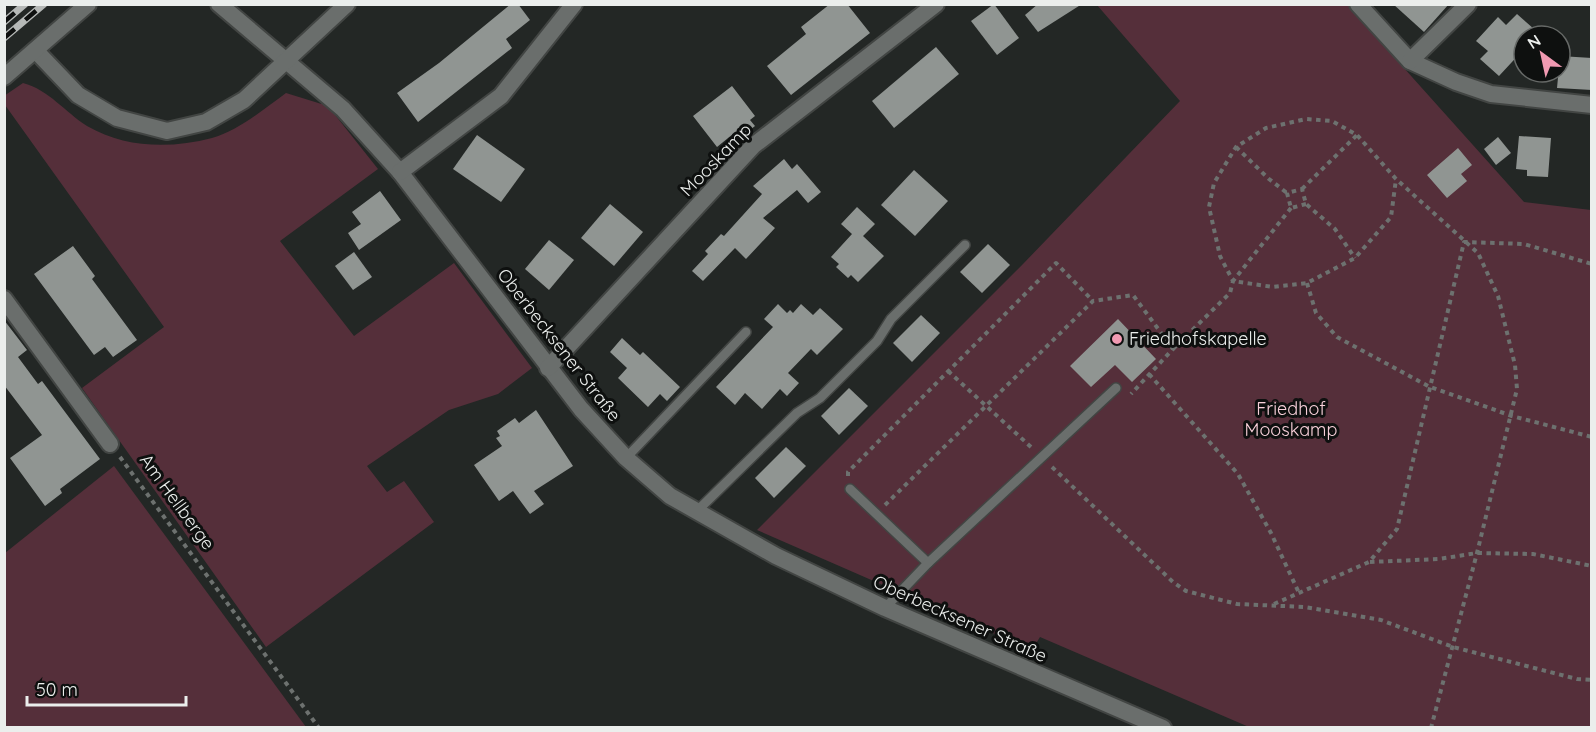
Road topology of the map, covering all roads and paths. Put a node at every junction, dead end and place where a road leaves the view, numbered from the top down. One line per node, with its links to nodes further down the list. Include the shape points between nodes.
1 (88, 4): 8 (street)
2 (219, 4): 10 (street, Oberbecksener Straße)
3 (347, 4): 10 (street)
4 (574, 4): 15 (street, via 501,96)
5 (936, 4): 31 (street, Mooskamp, via 753,146)
6 (1358, 4): 9 (street)
7 (1468, 4): 9 (street)
8 (36, 51): 10 (street, via 78,95 117,118 167,131 206,122 244,100); 11 (street)
9 (1410, 61): 12 (street, via 1491,94)
10 (286, 63): 15 (street, Oberbecksener Straße, via 343,109)
11 (4, 77)
12 (1592, 105)
13 (1357, 135): 14 (path, via 1332,121 1306,119 1266,128); 16 (path); 17 (path)
14 (1236, 147): 18 (path); 25 (path, via 1214,183 1209,207 1220,256)
15 (400, 172): 31 (street, Oberbecksener Straße)
16 (1396, 179): 21 (path); 23 (path, via 1391,217)
17 (1302, 189): 18 (path); 19 (path)
18 (1287, 193): 20 (path)
19 (1306, 204): 20 (path); 23 (path, via 1335,229)
20 (1291, 208): 25 (path)
21 (1464, 242): 24 (path, via 1524,244); 34 (path); 37 (path, via 1478,253 1498,296 1515,365 1517,389)
22 (965, 245): 43 (lane, via 820,398 797,413)
23 (1355, 258): 26 (path)
24 (1592, 264)
25 (1233, 281): 26 (path, via 1273,287); 30 (path, via 1230,293)
26 (1307, 283): 34 (path, via 1316,313 1337,337)
27 (4, 299): 39 (street)
28 (1093, 301): 30 (path, via 1133,296); 32 (path, via 1056,263); 36 (path)
29 (746, 332): 40 (lane)
30 (1173, 349): 33 (path)
31 (548, 368): 40 (street, Oberbecksener Straße)
32 (948, 371): 36 (path); 42 (path, via 848,472)
33 (1149, 374): 35 (path, via 1126,399); 49 (path, via 1238,474)
34 (1430, 387): 37 (path); 46 (path, via 1397,529)
35 (1116, 388): 41 (lane)
36 (986, 406): 41 (path); 44 (path)
37 (1512, 416): 38 (path); 45 (path)
38 (1592, 437)
39 (111, 444): 54 (path, Am Hellberge)
40 (626, 458): 43 (street, Oberbecksener Straße, via 670,496)
41 (1042, 458): 47 (lane); 50 (path, via 1186,591 1237,604)
42 (850, 489): 44 (lane)
43 (697, 512): 51 (street, Oberbecksener Straße, via 776,556)
44 (876, 514): 47 (lane)
45 (1477, 553): 46 (path); 48 (path, via 1533,554); 52 (path)
46 (1369, 562): 49 (path)
47 (928, 563): 51 (lane)
48 (1592, 566)
49 (1299, 593): 50 (path)
50 (1273, 604): 52 (path, via 1381,620)
51 (885, 608): 55 (street, Oberbecksener Straße)
52 (1453, 647): 53 (path); 56 (path)
53 (1592, 680)
54 (319, 728)
55 (1163, 728)
56 (1431, 728)

